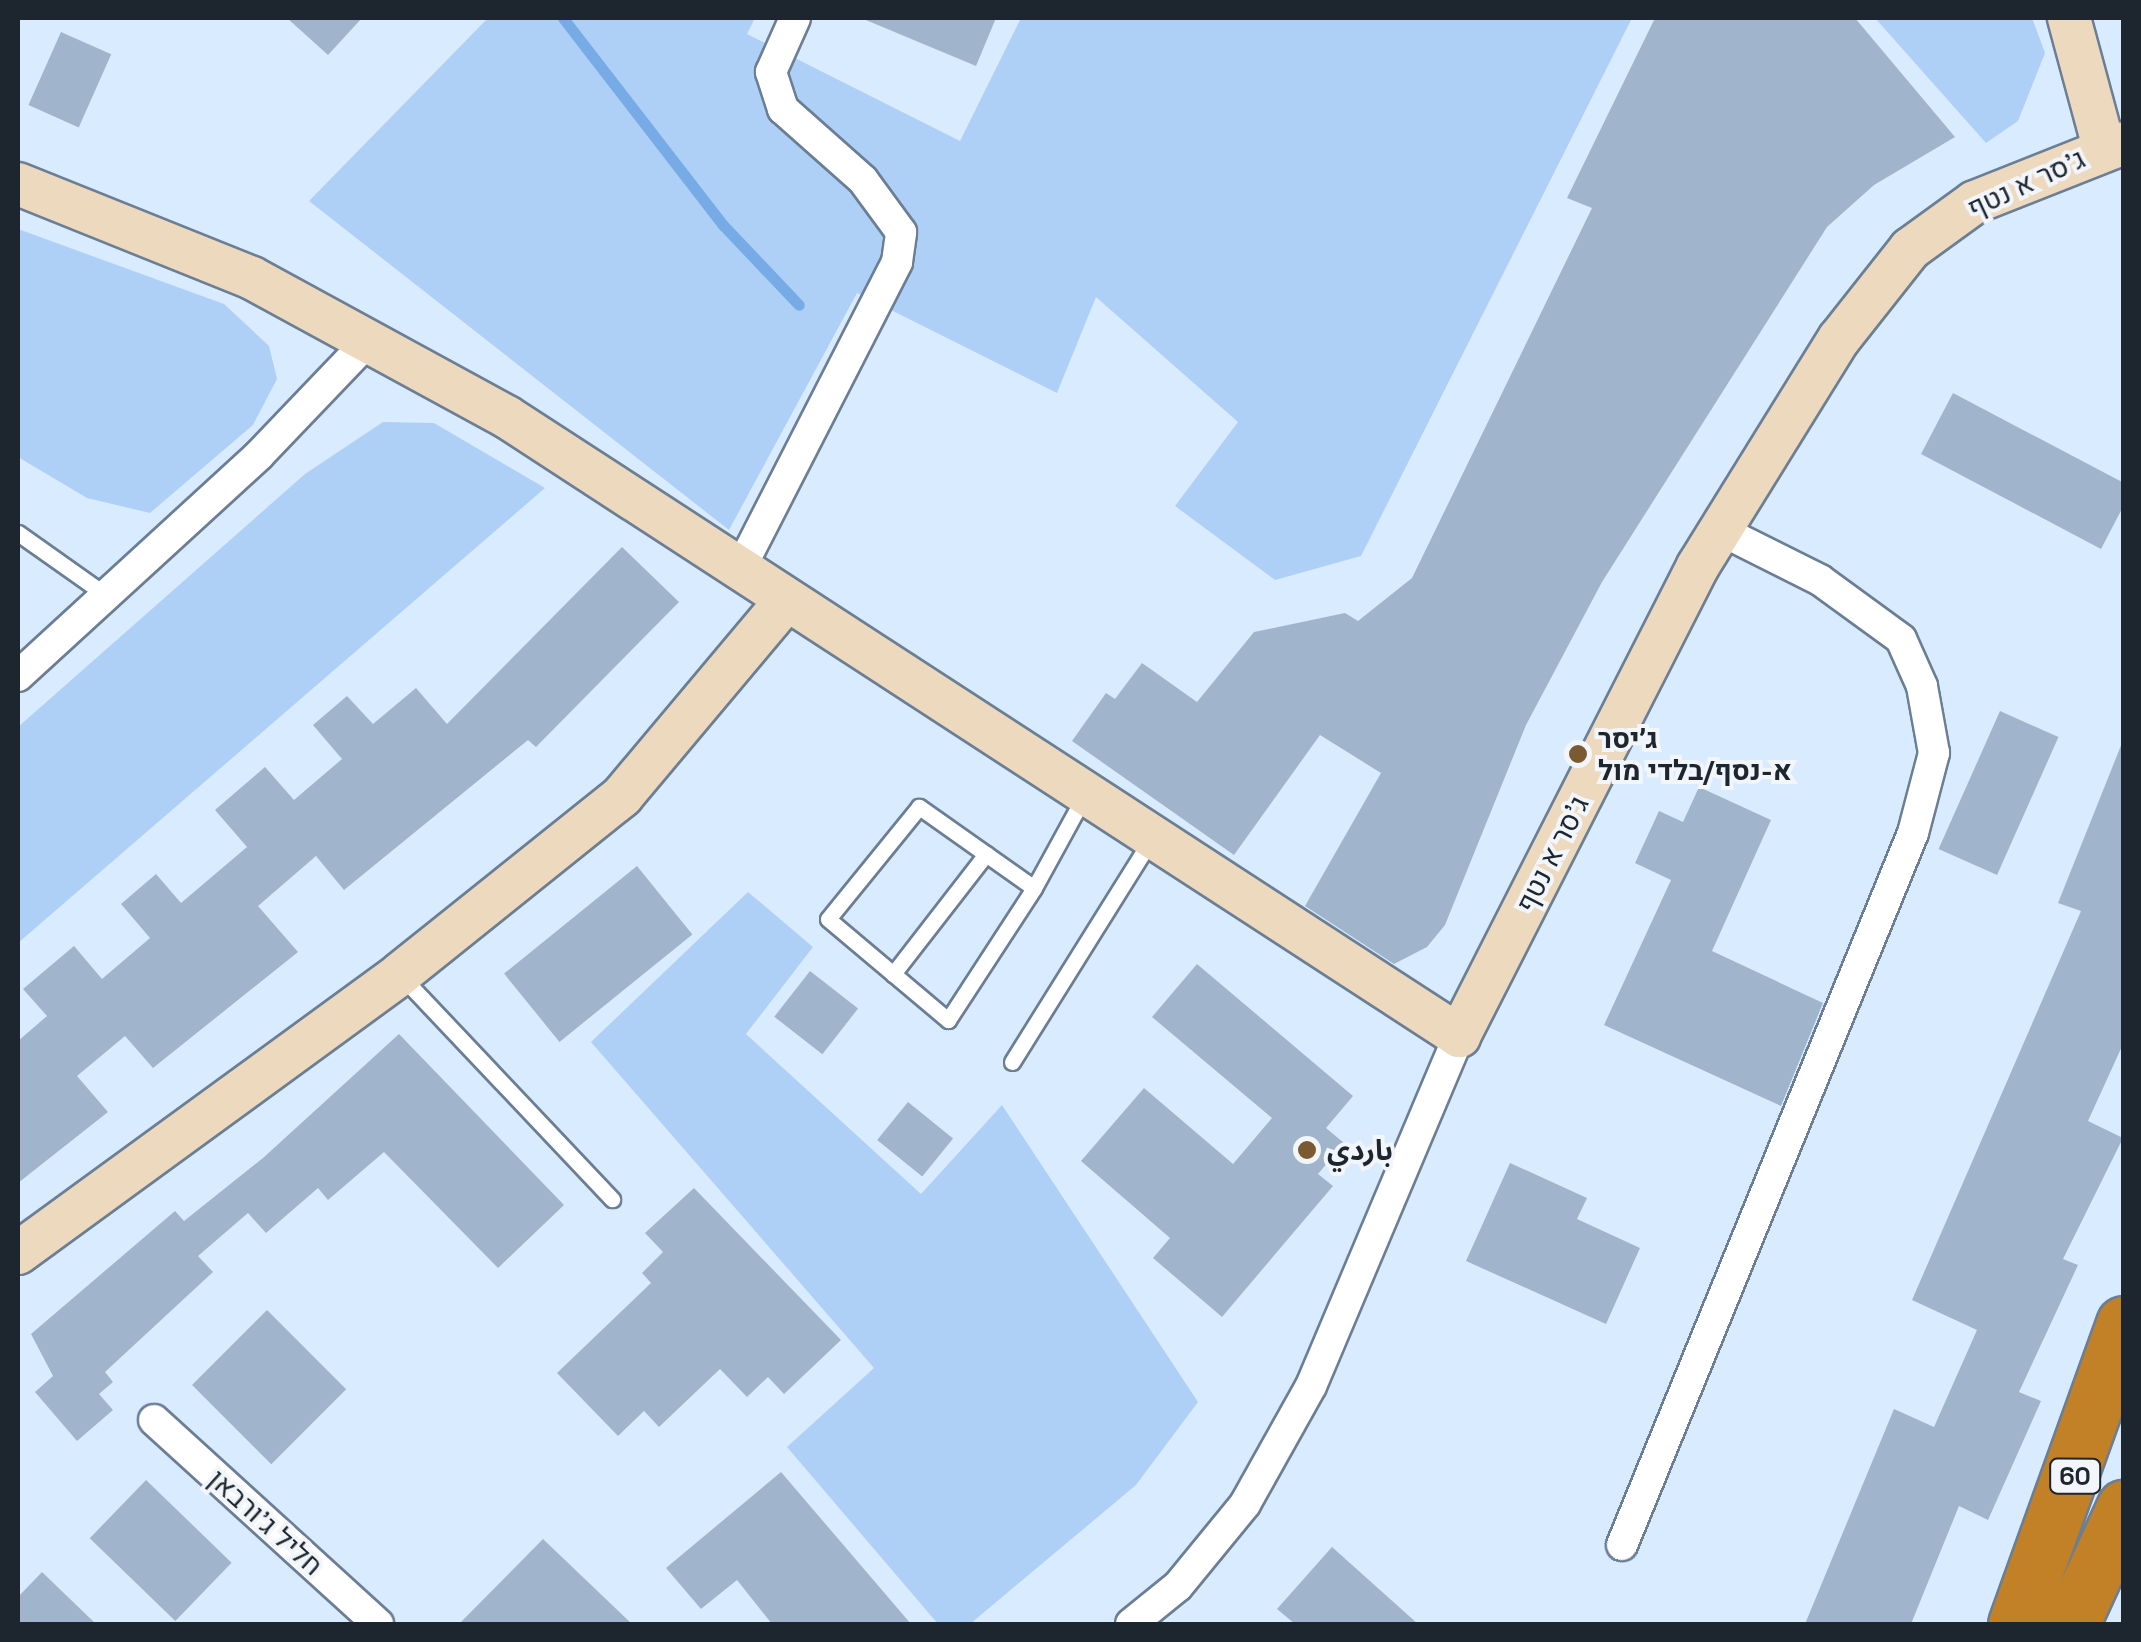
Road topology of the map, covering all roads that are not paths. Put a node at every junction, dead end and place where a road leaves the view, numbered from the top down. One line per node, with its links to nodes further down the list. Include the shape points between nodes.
1 (795, 18): 8 (street, via 771,72 782,109 863,180 901,232 897,262)
2 (2070, 18): 3 (street)
3 (2114, 145): 6 (street, ג'סר א נטף, via 1975,202 1910,249 1839,338)
4 (18, 184): 5 (street, via 113,216)
5 (371, 338): 8 (street); 9 (street)
6 (1720, 530): 18 (street, ג'סר א נטף); 25 (street, via 1820,580 1901,639 1922,686 1934,753 1913,832)
7 (18, 533): 9 (lane)
8 (739, 571): 10 (street)
9 (106, 595): 11 (street)
10 (785, 602): 12 (street); 16 (street, via 622,796)
11 (18, 676)
12 (1085, 795): 13 (street); 15 (lane)
13 (1152, 838): 18 (street); 19 (lane)
14 (986, 854): 15 (lane); 17 (lane); 17 (lane, via 919,807 828,919)
15 (1034, 888): 17 (lane, via 948,1020)
16 (400, 974): 20 (lane); 21 (street)
17 (893, 974)
18 (1459, 1036): 27 (street, ג'סר א נטף, via 1311,1386 1254,1487 1178,1586)
19 (1012, 1062)
20 (612, 1200)
21 (18, 1253)
22 (2124, 1324): 28 (highway, 60)
23 (154, 1420): 26 (street, חליל ג'ורבאן)
24 (2124, 1508): 29 (highway, 60)
25 (1622, 1545)
26 (378, 1624)
27 (1131, 1624)
28 (2016, 1624)
29 (2071, 1624)

